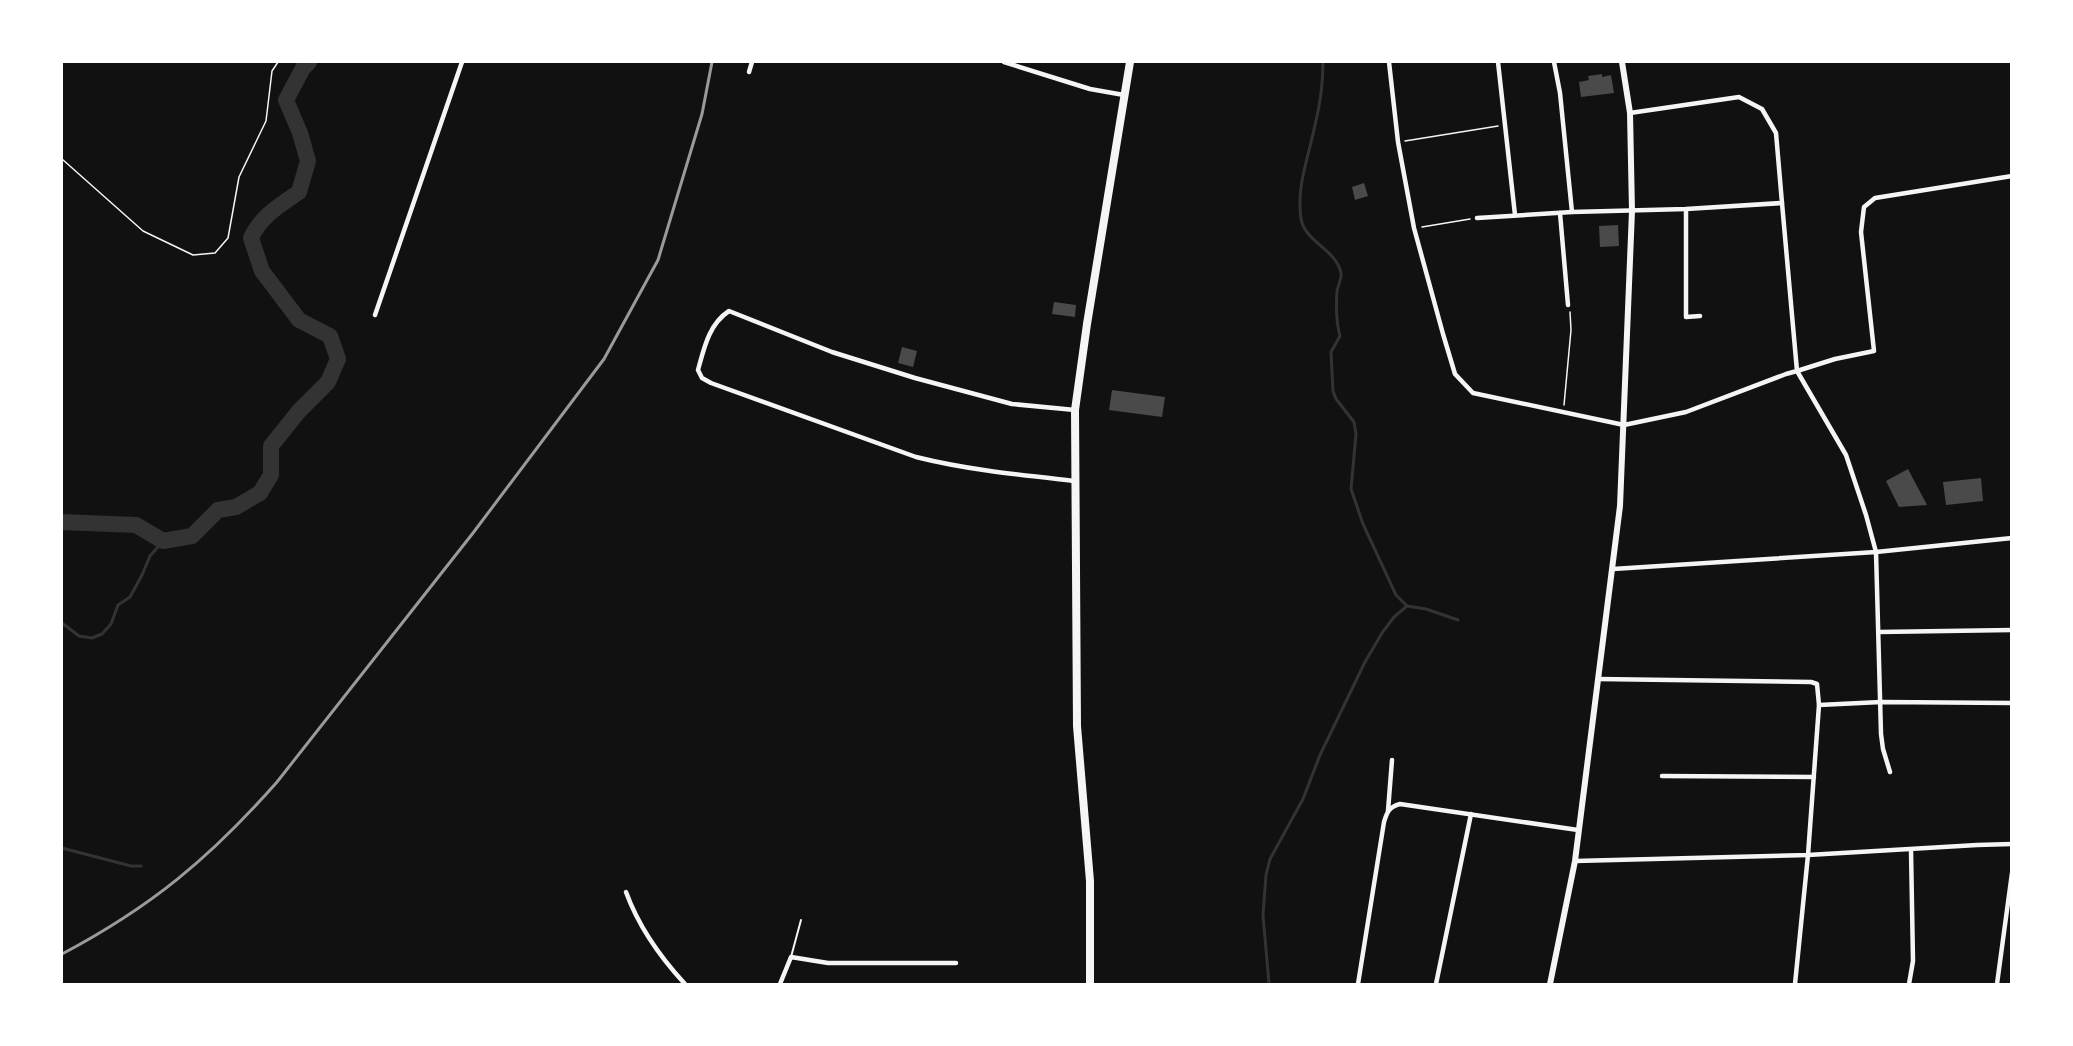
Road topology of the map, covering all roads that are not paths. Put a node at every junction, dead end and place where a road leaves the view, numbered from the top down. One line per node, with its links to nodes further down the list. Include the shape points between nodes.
1 (462, 62): 21 (street)
2 (752, 62): 9 (street)
3 (1004, 62): 10 (street)
4 (1130, 62): 10 (main road)
5 (1389, 62): 25 (street, via 1398,142 1414,228 1455,374 1473,393)
6 (1498, 62): 18 (street)
7 (1554, 62): 16 (street)
8 (1622, 62): 11 (street)
9 (749, 72)
10 (1124, 95): 24 (main road)
11 (1630, 113): 13 (street, via 1739,97 1762,109 1776,133); 15 (street)
12 (2012, 176): 23 (street, via 1875,198 1864,207 1862,232 1874,351)
13 (1782, 202): 14 (street); 23 (street)
14 (1686, 209): 15 (street); 22 (street, via 1686,316)
15 (1632, 211): 16 (street); 25 (street)
16 (1572, 212): 17 (street)
17 (1560, 213): 18 (street); 20 (street)
18 (1515, 215): 19 (street)
19 (1477, 218)
20 (1568, 305)
21 (375, 315)
22 (1700, 316)
23 (1797, 371): 25 (street, via 1686,412); 28 (street, via 1846,455)
24 (1075, 410): 26 (main road); 26 (street, via 1012,404 915,378 832,352 729,310 712,326 698,370 711,383 916,458)
25 (1624, 425): 29 (street)
26 (1075, 481): 54 (main road, via 1077,726 1090,881)
27 (2012, 538): 28 (street)
28 (1876, 552): 29 (street); 31 (street)
29 (1613, 569): 32 (street)
30 (2012, 630): 31 (street)
31 (1879, 632): 33 (street)
32 (1598, 679): 35 (street, via 1811,682 1817,684); 42 (street)
33 (1881, 702): 34 (street); 35 (street); 37 (street, via 1882,749)
34 (2012, 703)
35 (1819, 705): 39 (street)
36 (1392, 760): 40 (street)
37 (1890, 772)
38 (1662, 776): 39 (street)
39 (1814, 777): 45 (street)
40 (1388, 811): 41 (street, via 1400,804); 55 (street)
41 (1471, 814): 42 (street); 56 (street)
42 (1578, 830): 46 (street)
43 (2012, 844): 44 (street)
44 (1911, 850): 45 (street); 59 (street, via 1913,962)
45 (1808, 855): 46 (street); 58 (street)
46 (1575, 861): 57 (street)
47 (2012, 873): 60 (street)
48 (626, 892): 52 (street, via 649,937)
49 (801, 920): 50 (lane)
50 (791, 957): 51 (street, via 828,963); 53 (street)
51 (956, 963)
52 (685, 984)
53 (780, 984)
54 (1090, 984)
55 (1358, 984)
56 (1436, 984)
57 (1550, 984)
58 (1795, 984)
59 (1909, 984)
60 (1996, 984)

